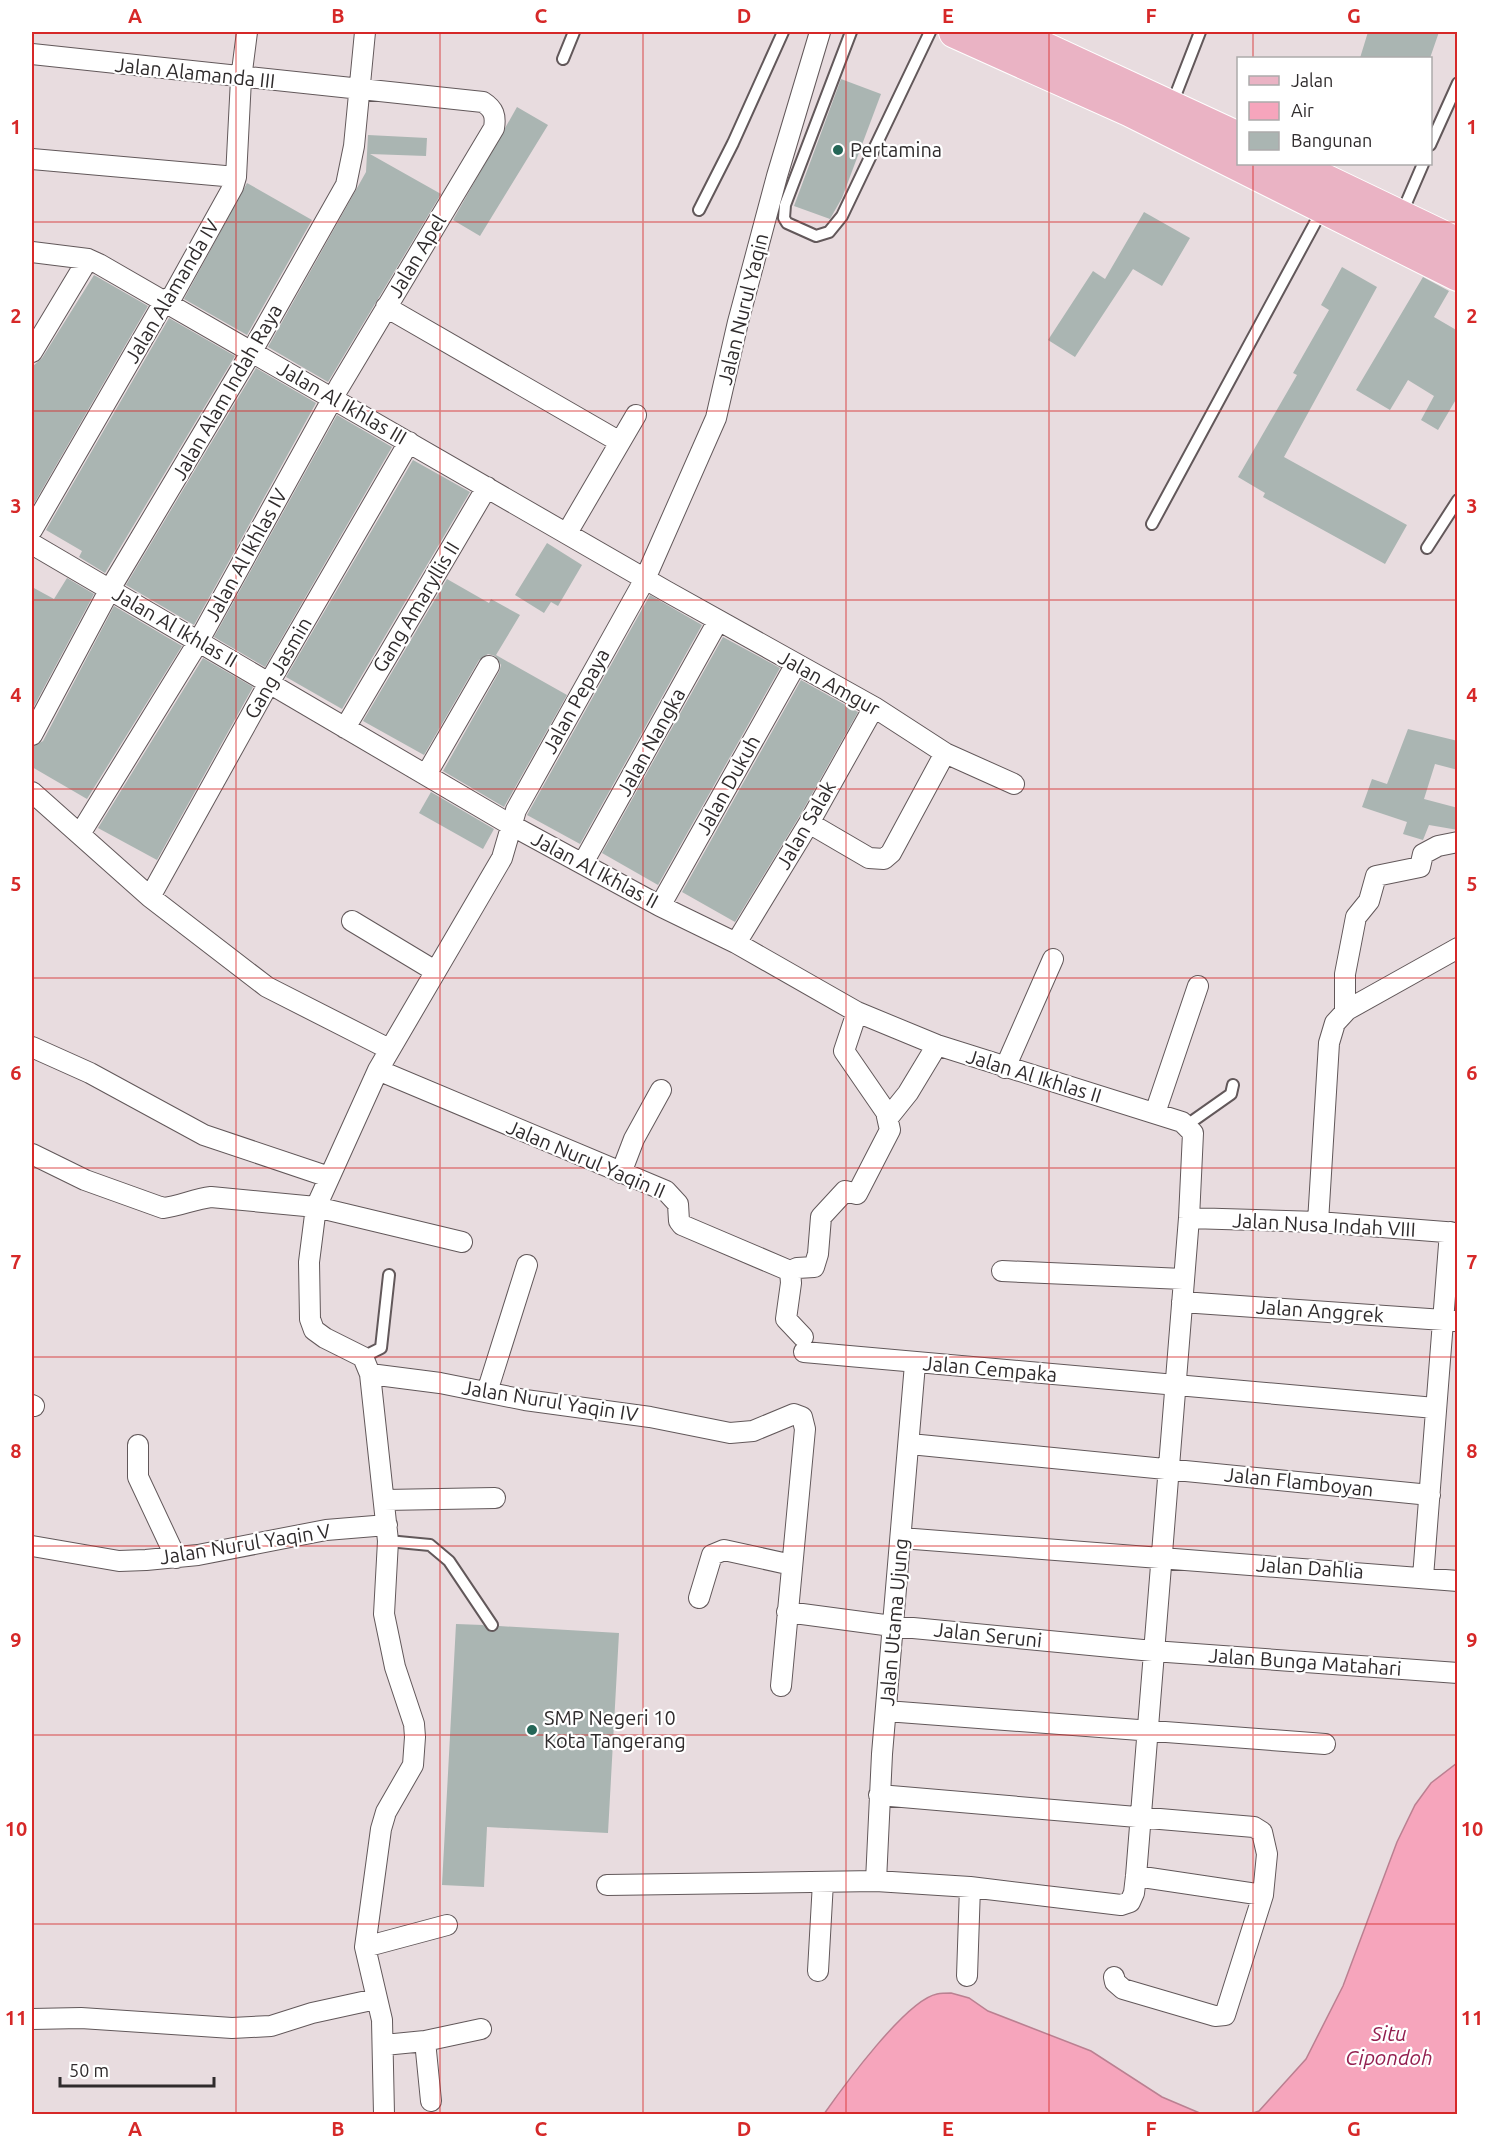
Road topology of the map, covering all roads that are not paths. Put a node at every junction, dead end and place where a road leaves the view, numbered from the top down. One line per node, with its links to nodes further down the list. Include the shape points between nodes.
1 (247, 32): 13 (street, Jalan Alamanda IV)
2 (365, 32): 15 (street, Jalan Alam Indah Raya)
3 (574, 32): 12 (lane)
4 (783, 32): 25 (lane)
5 (820, 32): 46 (street, Jalan Nurul Yaqin, via 777,176 716,418)
6 (851, 32): 7 (lane, via 784,209 787,223 820,236 842,216)
7 (930, 32)
8 (955, 32): 24 (main road, via 1131,111)
9 (1010, 32): 16 (main road)
10 (1200, 32): 16 (lane)
11 (32, 54): 13 (street, Jalan Alamanda III)
12 (563, 59)
13 (241, 79): 15 (street, Jalan Alamanda III); 23 (street, Jalan Alamanda IV)
14 (1458, 83): 19 (lane)
15 (360, 90): 17 (street, Jalan Alamanda III, via 483,102); 33 (street, Jalan Alam Indah Raya, via 352,167 346,186)
16 (1171, 105): 18 (main road)
17 (494, 113): 32 (street, Jalan Apel, via 494,128)
18 (1237, 137)
19 (1432, 143)
20 (32, 159): 23 (street)
21 (1293, 165): 26 (main road)
22 (1423, 165): 26 (lane)
23 (236, 177): 31 (street, Jalan Alamanda IV, via 228,199 173,295)
24 (1322, 209): 30 (main road); 41 (lane)
25 (699, 210)
26 (1401, 215): 27 (main road)
27 (1458, 244)
28 (32, 252): 29 (street, Jalan Al Ikhlas III)
29 (88, 259): 31 (street, Jalan Al Ikhlas III); 34 (street)
30 (1458, 275)
31 (164, 302): 33 (street, Jalan Al Ikhlas III); 42 (street, Jalan Alamanda IV)
32 (386, 307): 35 (street, Jalan Apel); 38 (street)
33 (252, 351): 35 (street, Jalan Al Ikhlas III); 47 (street, Jalan Alam Indah Raya)
34 (32, 352)
35 (333, 398): 37 (street, Jalan Al Ikhlas III); 49 (street, Jalan Al Ikhlas IV)
36 (636, 415): 38 (street)
37 (410, 442): 39 (street, Jalan Al Ikhlas III); 52 (street, Gang Jasmin)
38 (620, 442): 43 (street)
39 (487, 487): 43 (street, Jalan Al Ikhlas III); 54 (street, Gang Amaryllis II)
40 (1458, 500): 45 (lane)
41 (1152, 524)
42 (32, 530)
43 (567, 533): 46 (street, Jalan Al Ikhlas III)
44 (32, 544): 47 (street, Jalan Al Ikhlas II)
45 (1427, 548)
46 (645, 579): 48 (street, Jalan Amgur); 61 (street, Jalan Pepaya)
47 (110, 589): 49 (street, Jalan Al Ikhlas II); 55 (street, Jalan Alam Indah Raya)
48 (718, 621): 50 (street, Jalan Amgur); 64 (street, Jalan Nangka)
49 (199, 640): 52 (street, Jalan Al Ikhlas II); 62 (street, Jalan Al Ikhlas IV)
50 (796, 664): 53 (street, Jalan Amgur); 66 (street, Jalan Dukuh)
51 (489, 666): 57 (street)
52 (269, 684): 54 (street, Jalan Al Ikhlas II); 65 (street, Gang Jasmin)
53 (874, 707): 56 (street, Jalan Amgur); 60 (street, Jalan Salak)
54 (345, 728): 57 (street, Jalan Al Ikhlas II)
55 (32, 735)
56 (945, 753): 58 (street, Jalan Amgur); 60 (street, via 891,853 884,859 869,858)
57 (426, 775): 61 (street, Jalan Al Ikhlas II)
58 (1014, 784)
59 (32, 792): 62 (street)
60 (809, 823): 68 (street, Jalan Salak)
61 (511, 825): 64 (street, Jalan Al Ikhlas II); 71 (street, Jalan Pepaya, via 502,858)
62 (80, 834): 65 (street)
63 (1458, 842): 74 (street, via 1423,854 1420,867 1377,876 1369,901 1356,917 1345,975)
64 (584, 863): 66 (street, Jalan Al Ikhlas II)
65 (150, 897): 77 (street, via 267,987)
66 (660, 906): 68 (street, Jalan Al Ikhlas II)
67 (352, 921): 71 (street)
68 (736, 943): 73 (street, Jalan Al Ikhlas II)
69 (1458, 948): 74 (street)
70 (1053, 959): 78 (street)
71 (435, 971): 77 (street, Jalan Pepaya)
72 (1198, 986): 82 (street)
73 (856, 1012): 75 (street, Jalan Al Ikhlas II); 83 (street, via 844,1051)
74 (1345, 1012): 90 (street, via 1335,1023 1329,1044)
75 (937, 1045): 78 (street, Jalan Al Ikhlas II); 83 (street)
76 (32, 1047): 87 (street, via 90,1072 204,1135)
77 (389, 1049): 79 (street, Jalan Pepaya)
78 (1005, 1068): 82 (street, Jalan Al Ikhlas II)
79 (378, 1070): 86 (street, Jalan Nurul Yaqin II); 87 (street, Jalan Nurul Yaqin IV)
80 (1233, 1085): 84 (lane, via 1231,1094)
81 (661, 1090): 86 (street, via 634,1139)
82 (1155, 1113): 84 (street, Jalan Al Ikhlas II)
83 (888, 1118): 94 (street, via 890,1130 857,1194 845,1191 821,1217 814,1267)
84 (1189, 1127): 89 (street, via 1193,1133)
85 (32, 1154): 88 (street, via 85,1180 163,1208 210,1197)
86 (621, 1173): 94 (street, Jalan Nurul Yaqin II, via 673,1197 682,1225)
87 (329, 1177): 88 (street, Jalan Nurul Yaqin IV)
88 (316, 1207): 92 (street); 101 (street, Jalan Nurul Yaqin IV, via 309,1262 310,1319 314,1330)
89 (1190, 1218): 90 (street, Jalan Nusa Indah VIII); 97 (street)
90 (1318, 1222): 91 (street, Jalan Nusa Indah VIII)
91 (1454, 1233): 99 (street)
92 (462, 1242)
93 (527, 1265): 103 (street)
94 (790, 1271): 100 (street, Jalan Cempaka, via 786,1319 804,1344)
95 (1002, 1271): 97 (street)
96 (389, 1275): 101 (lane, via 381,1348)
97 (1183, 1279): 98 (street)
98 (1182, 1302): 99 (street, Jalan Anggrek); 102 (street)
99 (1450, 1320): 104 (street)
100 (915, 1364): 102 (street, Jalan Cempaka); 105 (street, Jalan Utama Ujung)
101 (366, 1366): 103 (street, Jalan Nurul Yaqin IV); 110 (street)
102 (1176, 1384): 104 (street, Jalan Cempaka); 107 (street)
103 (487, 1392): 116 (street, Jalan Nurul Yaqin IV, via 730,1433 753,1431 794,1414 802,1417 805,1430)
104 (1435, 1408): 108 (street)
105 (910, 1444): 107 (street, Jalan Flamboyan); 112 (street, Jalan Utama Ujung)
106 (138, 1446): 114 (street, via 138,1477)
107 (1168, 1468): 108 (street, Jalan Flamboyan); 115 (street)
108 (1430, 1495): 117 (street)
109 (495, 1498): 110 (street)
110 (385, 1500): 111 (street)
111 (388, 1533): 114 (street, Jalan Nurul Yaqin V, via 326,1530); 121 (lane, via 430,1545 449,1561); 138 (street, via 384,1614 395,1667 414,1724 415,1751 408,1776 386,1812 381,1829)
112 (901, 1538): 115 (street, Jalan Dahlia); 122 (street, Jalan Utama Ujung)
113 (32, 1546): 114 (street, Jalan Nurul Yaqin V, via 119,1561)
114 (176, 1557)
115 (1161, 1557): 117 (street, Jalan Dahlia); 123 (street)
116 (792, 1565): 119 (street, via 716,1551); 120 (street)
117 (1423, 1577): 118 (street, Jalan Dahlia)
118 (1458, 1581)
119 (699, 1598)
120 (787, 1612): 122 (street, Jalan Seruni); 125 (street)
121 (492, 1625)
122 (892, 1626): 123 (street, Jalan Seruni); 126 (street, Jalan Utama Ujung)
123 (1153, 1651): 124 (street, Jalan Bunga Matahari); 127 (street)
124 (1458, 1673)
125 (781, 1686)
126 (886, 1711): 127 (street); 129 (street, Jalan Utama Ujung)
127 (1147, 1730): 128 (street); 130 (street)
128 (1324, 1744)
129 (879, 1795): 130 (street); 132 (street, Jalan Utama Ujung)
130 (1141, 1817): 131 (street); 136 (street, via 1260,1830 1267,1854)
131 (1136, 1876): 135 (street, via 1130,1902 1122,1905); 136 (street)
132 (876, 1881): 133 (street); 135 (street)
133 (823, 1882): 134 (street); 139 (street)
134 (607, 1885)
135 (970, 1887): 140 (street)
136 (1263, 1895): 141 (street, via 1225,2014 1215,2016 1123,1989)
137 (447, 1925): 138 (street)
138 (365, 1947): 142 (street)
139 (818, 1971)
140 (967, 1976)
141 (1114, 1977)
142 (376, 1999): 143 (street, via 256,2027); 146 (street)
143 (32, 2019)
144 (481, 2029): 145 (street)
145 (425, 2041): 146 (street); 147 (street)
146 (384, 2044): 148 (street)
147 (431, 2101)
148 (384, 2115)

